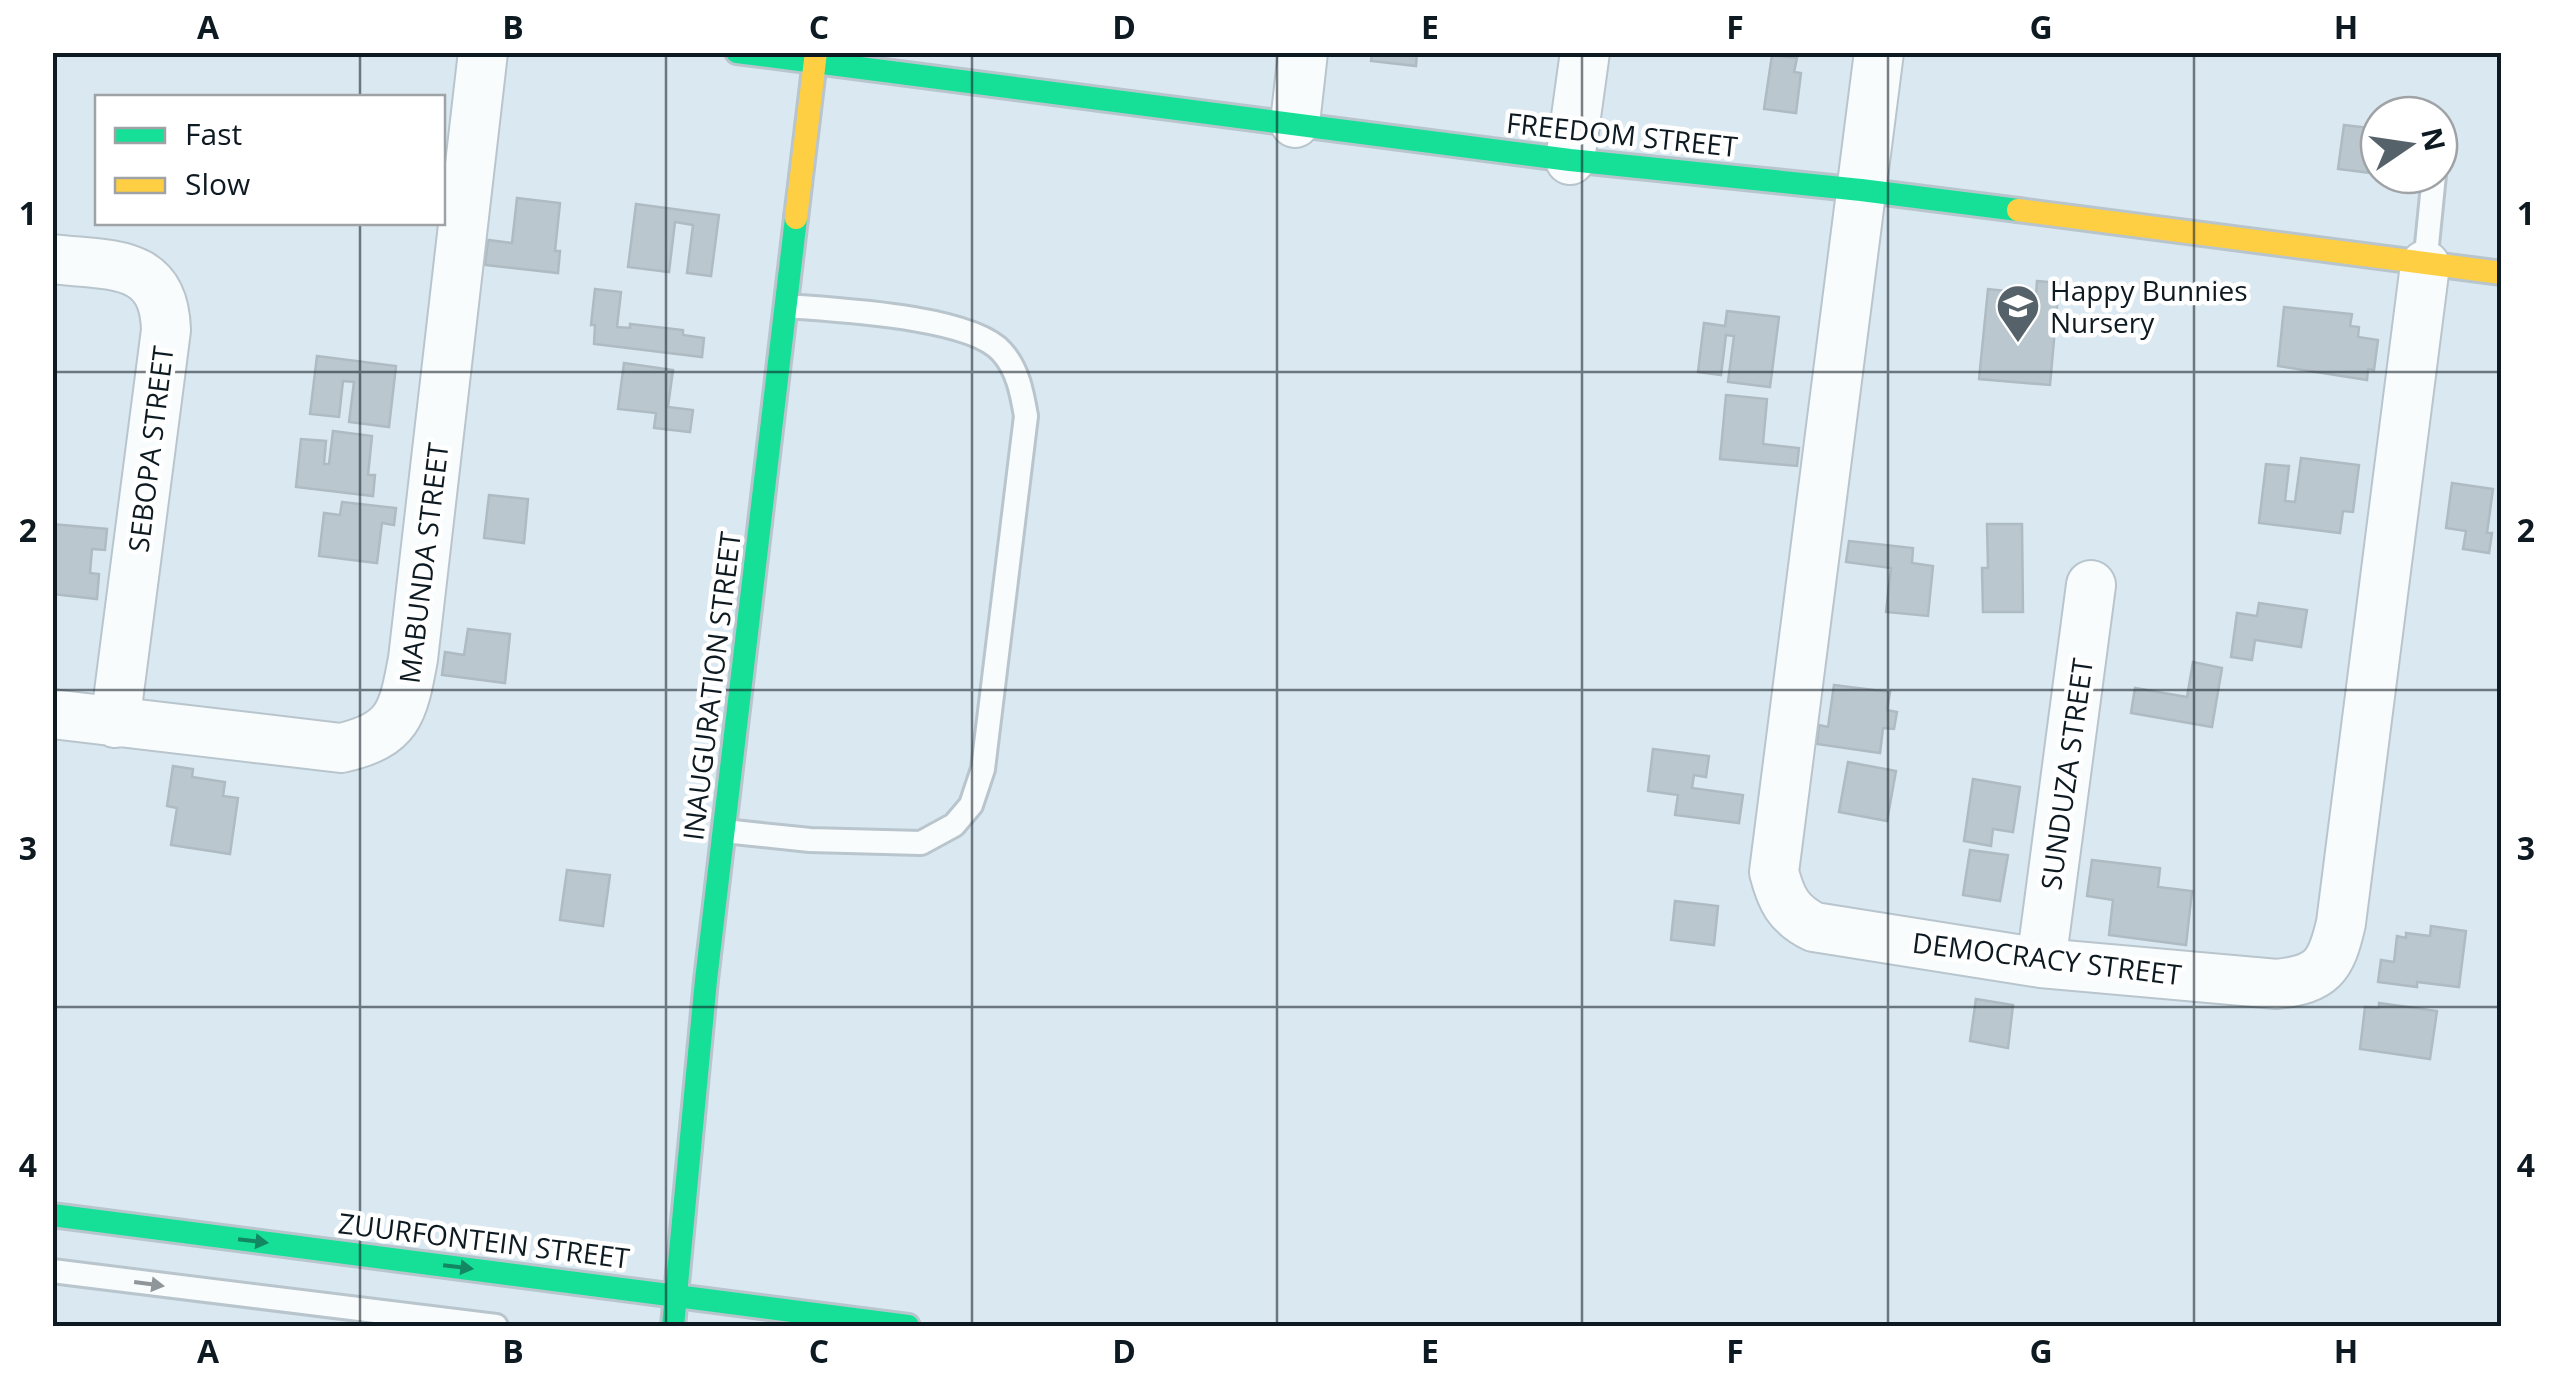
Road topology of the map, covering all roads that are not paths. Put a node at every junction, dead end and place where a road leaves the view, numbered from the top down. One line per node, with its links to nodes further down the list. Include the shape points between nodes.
1 (483, 52): 17 (street, MABUNDA STREET, via 413,659 397,720 380,736 341,748)
2 (736, 52): 6 (street, FREEDOM STREET)
3 (1303, 52): 7 (street)
4 (1584, 52): 8 (street)
5 (1879, 52): 9 (street, DEMOCRACY STREET)
6 (815, 57): 7 (street, FREEDOM STREET); 14 (street, INAUGURATION STREET)
7 (1295, 124): 8 (street, FREEDOM STREET)
8 (1570, 160): 9 (street, FREEDOM STREET)
9 (1861, 190): 12 (street, FREEDOM STREET); 19 (street, DEMOCRACY STREET, via 1774,872 1786,906 1814,927)
10 (2432, 195): 12 (lane)
11 (52, 258): 17 (street, SEBOPA STREET, via 127,268 145,276 165,306)
12 (2425, 265): 13 (street, FREEDOM STREET); 19 (street, DEMOCRACY STREET, via 2341,923 2327,963 2300,982 2277,984)
13 (2502, 273)
14 (786, 306): 18 (street, INAUGURATION STREET); 18 (lane, via 872,312 982,334 1003,352 1019,381 1024,436 983,768 971,805 921,843)
15 (2090, 585): 19 (street, SUNDUZA STREET)
16 (52, 714): 17 (street, MABUNDA STREET)
17 (115, 723)
18 (724, 831): 22 (street, INAUGURATION STREET)
19 (2041, 962)
20 (52, 1215): 22 (street, ZUURFONTEIN STREET, one-way to 22)
21 (52, 1271): 23 (lane, one-way to 23)
22 (677, 1296): 24 (street, INAUGURATION STREET); 25 (street, ZUURFONTEIN STREET)
23 (496, 1326)
24 (674, 1326)
25 (908, 1326)

